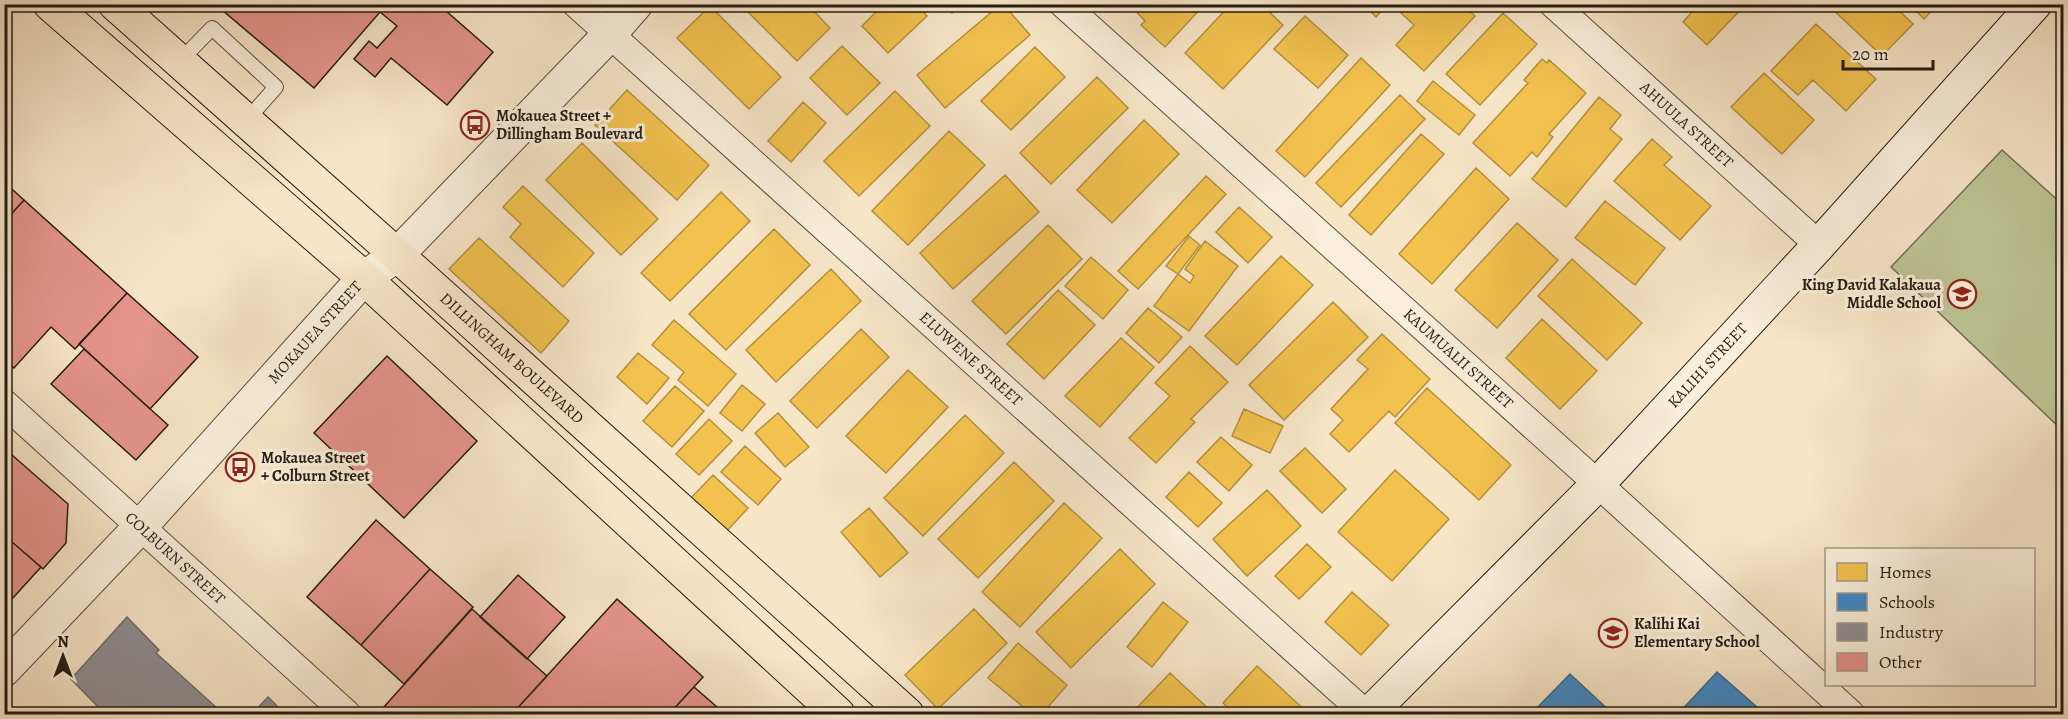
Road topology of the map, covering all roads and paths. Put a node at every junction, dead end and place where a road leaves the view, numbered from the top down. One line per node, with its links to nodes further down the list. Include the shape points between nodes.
1 (50, 4): 13 (main road)
2 (115, 4): 9 (main road, DILLINGHAM BOULEVARD)
3 (576, 4): 8 (street, ELUWENE STREET)
4 (636, 4): 8 (main road, MOKAUEA STREET)
5 (1063, 4): 15 (street, KAUMUALII STREET)
6 (1553, 4): 11 (street, AHUULA STREET)
7 (2031, 6): 11 (main road, KALIHI STREET)
8 (609, 36): 12 (main road, MOKAUEA STREET); 21 (street, ELUWENE STREET)
9 (179, 62): 10 (main road, DILLINGHAM BOULEVARD); 10 (lane, via 212,28 276,87)
10 (246, 121): 12 (main road, DILLINGHAM BOULEVARD)
11 (1819, 245): 15 (main road, KALIHI STREET)
12 (398, 255): 13 (main road, MOKAUEA STREET); 20 (main road, DILLINGHAM BOULEVARD)
13 (364, 278): 16 (main road, MOKAUEA STREET); 19 (main road)
14 (4, 402): 16 (street, COLBURN STREET)
15 (1598, 484): 21 (main road, KALIHI STREET); 22 (street, KAUMUALII STREET)
16 (141, 526): 17 (main road, MOKAUEA STREET); 18 (street, COLBURN STREET)
17 (4, 670)
18 (346, 714)
19 (838, 714)
20 (908, 714)
21 (1368, 714)
22 (1851, 714)

